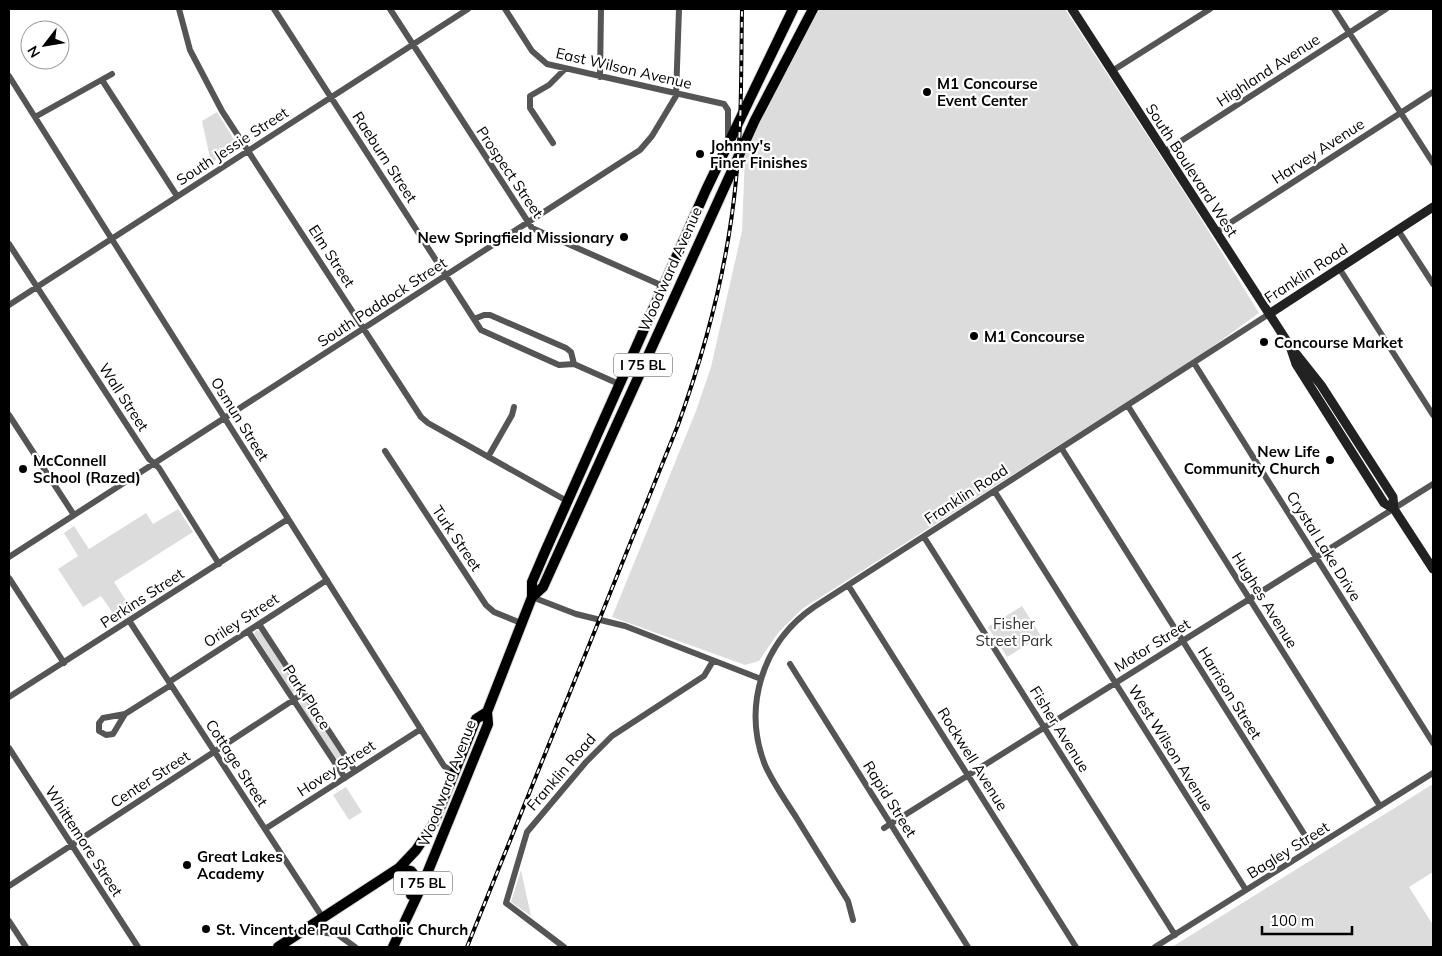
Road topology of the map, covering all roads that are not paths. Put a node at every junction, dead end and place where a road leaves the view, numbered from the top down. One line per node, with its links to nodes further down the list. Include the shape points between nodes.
1 (179, 9): 29 (street, Elm Street, via 188,47 197,67)
2 (274, 9): 24 (street, Raeburn Street)
3 (390, 9): 15 (street, Prospect Street)
4 (468, 9): 15 (street, South Jessie Street)
5 (505, 9): 16 (street, East Wilson Avenue, via 537,57)
6 (601, 9): 20 (street)
7 (679, 9): 23 (street, South Paddock Street)
8 (793, 9): 28 (main road, Woodward Avenue / I 75 BL)
9 (813, 9): 48 (main road, Woodward Avenue / I 75 BL, via 755,120)
10 (1072, 9): 17 (street, South Boulevard West)
11 (1210, 9): 17 (street)
12 (1334, 9): 14 (street)
13 (1386, 9): 14 (street, Highland Avenue)
14 (1349, 33): 25 (street); 30 (street, Highland Avenue)
15 (412, 44): 24 (street, South Jessie Street); 34 (street, Prospect Street)
16 (565, 69): 20 (street, East Wilson Avenue); 27 (street, via 549,85 530,96 530,108)
17 (1112, 71): 30 (street, South Boulevard West)
18 (112, 74): 21 (street)
19 (9, 76): 26 (street, Osmun Street)
20 (600, 77): 23 (street, East Wilson Avenue)
21 (102, 80): 26 (street); 32 (street)
22 (1433, 92): 25 (street, Harvey Avenue)
23 (677, 94): 28 (street, East Wilson Avenue, via 726,106); 34 (street, South Paddock Street, via 643,147)
24 (331, 97): 29 (street, South Jessie Street); 40 (street, Raeburn Street)
25 (1401, 113): 31 (street); 36 (street, Harvey Avenue)
26 (35, 117): 37 (street, Osmun Street)
27 (553, 142)
28 (728, 143): 42 (main road, Woodward Avenue / I 75 BL)
29 (248, 150): 32 (street, South Jessie Street); 47 (street, Elm Street)
30 (1164, 152): 36 (street, South Boulevard West)
31 (1433, 163)
32 (177, 196): 37 (street, South Jessie Street)
33 (1433, 207): 35 (street, Franklin Road)
34 (527, 223): 40 (street, South Paddock Street); 42 (street, Prospect Street, via 535,230)
35 (1398, 230): 39 (street, Franklin Road); 41 (street)
36 (1216, 232): 45 (street, South Boulevard West)
37 (112, 238): 43 (street, South Jessie Street); 56 (street, Osmun Street)
38 (9, 244): 43 (street, Wall Street)
39 (1339, 268): 45 (street, Franklin Road); 54 (street)
40 (446, 276): 46 (street, Raeburn Street); 47 (street, South Paddock Street)
41 (1433, 284)
42 (663, 286): 48 (main road, via 668,284 671,287 643,350); 51 (main road, Woodward Avenue / I 75 BL)
43 (37, 287): 44 (street, South Jessie Street); 61 (street, Wall Street)
44 (9, 305)
45 (1269, 314): 49 (street, Franklin Road); 65 (street, South Boulevard West, via 1321,385 1393,497)
46 (474, 320): 50 (street, Raeburn Street, via 485,333 559,365); 50 (street, via 490,315 558,344 570,350)
47 (364, 329): 56 (street, South Paddock Street); 60 (street, Elm Street, via 424,419)
48 (644, 363): 57 (main road, Woodward Avenue / I 75 BL)
49 (1194, 363): 52 (street, Franklin Road); 70 (street, Crystal Lake Drive)
50 (574, 364): 51 (street, Raeburn Street)
51 (619, 384): 57 (main road, via 622,391 604,430); 64 (main road, Woodward Avenue / I 75 BL)
52 (1128, 406): 58 (street, Franklin Road); 77 (street, Hughes Avenue)
53 (514, 408): 60 (street)
54 (1433, 415)
55 (9, 416): 66 (street)
56 (225, 418): 61 (street, South Paddock Street); 67 (street, Osmun Street)
57 (612, 435): 76 (main road, Woodward Avenue / I 75 BL, via 543,587)
58 (1062, 449): 63 (street, Franklin Road); 82 (street, Harrison Street)
59 (385, 451): 79 (street, Turk Street, via 488,607)
60 (488, 457): 64 (street, Elm Street)
61 (154, 464): 66 (street, South Paddock Street); 71 (street, Wall Street)
62 (1433, 484): 65 (street, Motor Street)
63 (995, 492): 68 (street, Franklin Road); 88 (street, West Wilson Avenue)
64 (568, 501): 76 (main road, Woodward Avenue / I 75 BL, via 532,582)
65 (1394, 508): 70 (street, Motor Street); 72 (street, South Boulevard West)
66 (74, 515): 69 (street, South Paddock Street)
67 (288, 519): 71 (street, Perkins Street); 74 (street, Osmun Street)
68 (924, 537): 75 (street, Franklin Road); 94 (street, Fisher Avenue)
69 (9, 557)
70 (1316, 557): 77 (street, Motor Street); 96 (street, Crystal Lake Drive)
71 (219, 564): 78 (street, Perkins Street)
72 (1433, 569)
73 (9, 578): 84 (street)
74 (327, 580): 80 (street, Oriley Street); 95 (street, Osmun Street)
75 (848, 585): 86 (street, Franklin Road, via 791,626 773,651); 102 (street, Rockwell Avenue)
76 (532, 597): 79 (main road, Woodward Avenue / I 75 BL); 83 (street, via 576,614 625,626)
77 (1249, 599): 82 (street, Motor Street); 104 (street, Hughes Avenue)
78 (130, 622): 84 (street, Perkins Street); 87 (street, Cottage Street)
79 (521, 623): 92 (main road, Woodward Avenue / I 75 BL)
80 (259, 624): 81 (street, Oriley Street); 89 (street, Park Place)
81 (248, 631): 87 (street, Oriley Street); 91 (street, Park Place)
82 (1183, 641): 88 (street, Motor Street); 109 (street, Harrison Street)
83 (714, 661): 86 (street); 123 (street, Franklin Road, via 701,678 600,746 527,832 506,903)
84 (64, 662): 90 (street, Perkins Street)
85 (790, 664): 105 (street, Rapid Street)
86 (761, 679): 114 (street, Franklin Road, via 756,725 765,765 848,901)
87 (170, 683): 93 (street, Oriley Street); 98 (street, Cottage Street)
88 (1116, 683): 94 (street, Motor Street); 112 (street, West Wilson Avenue)
89 (304, 693): 91 (street, Center Street); 99 (street, Park Place)
90 (9, 697)
91 (294, 700): 98 (street, Center Street); 103 (street, Park Place)
92 (487, 712): 100 (main road, Woodward Avenue / I 75 BL, via 476,719); 118 (main road, Woodward Avenue / I 75 BL, via 488,724 428,873)
93 (125, 714)
94 (1044, 728): 102 (street, Motor Street); 117 (street, Fisher Avenue)
95 (420, 729): 99 (street, Hovey Street); 100 (street, Osmun Street, via 444,766)
96 (1433, 743)
97 (9, 748): 108 (street, Whittemore Street)
98 (215, 752): 107 (street, Cottage Street); 108 (street, Center Street)
99 (355, 771): 103 (street, Hovey Street)
100 (453, 772): 110 (main road, Woodward Avenue / I 75 BL, via 430,831)
101 (1433, 773): 104 (street, Bagley Street)
102 (968, 776): 105 (street, Motor Street); 125 (street, Rockwell Avenue)
103 (345, 778): 107 (street, Hovey Street)
104 (1380, 806): 109 (street, Bagley Street)
105 (890, 824): 106 (street, Motor Street); 124 (street, Rapid Street)
106 (884, 828)
107 (265, 829): 113 (street, Cottage Street)
108 (72, 845): 111 (street, Center Street); 120 (street, Whittemore Street)
109 (1313, 848): 112 (street, Bagley Street)
110 (399, 868): 113 (main road, Woodward Avenue / I 75 BL); 118 (main road, via 411,871 416,877)
111 (9, 886)
112 (1246, 890): 117 (street, Bagley Street)
113 (323, 918): 116 (main road, Woodward Avenue / I 75 BL)
114 (853, 920)
115 (9, 921): 119 (street)
116 (302, 931): 121 (main road, Woodward Avenue / I 75 BL); 122 (street, via 337,934)
117 (1175, 935): 126 (street, Bagley Street)
118 (395, 943)
119 (26, 947)
120 (138, 947)
121 (278, 947)
122 (355, 947)
123 (564, 947)
124 (968, 947)
125 (1076, 947)
126 (1155, 947)

